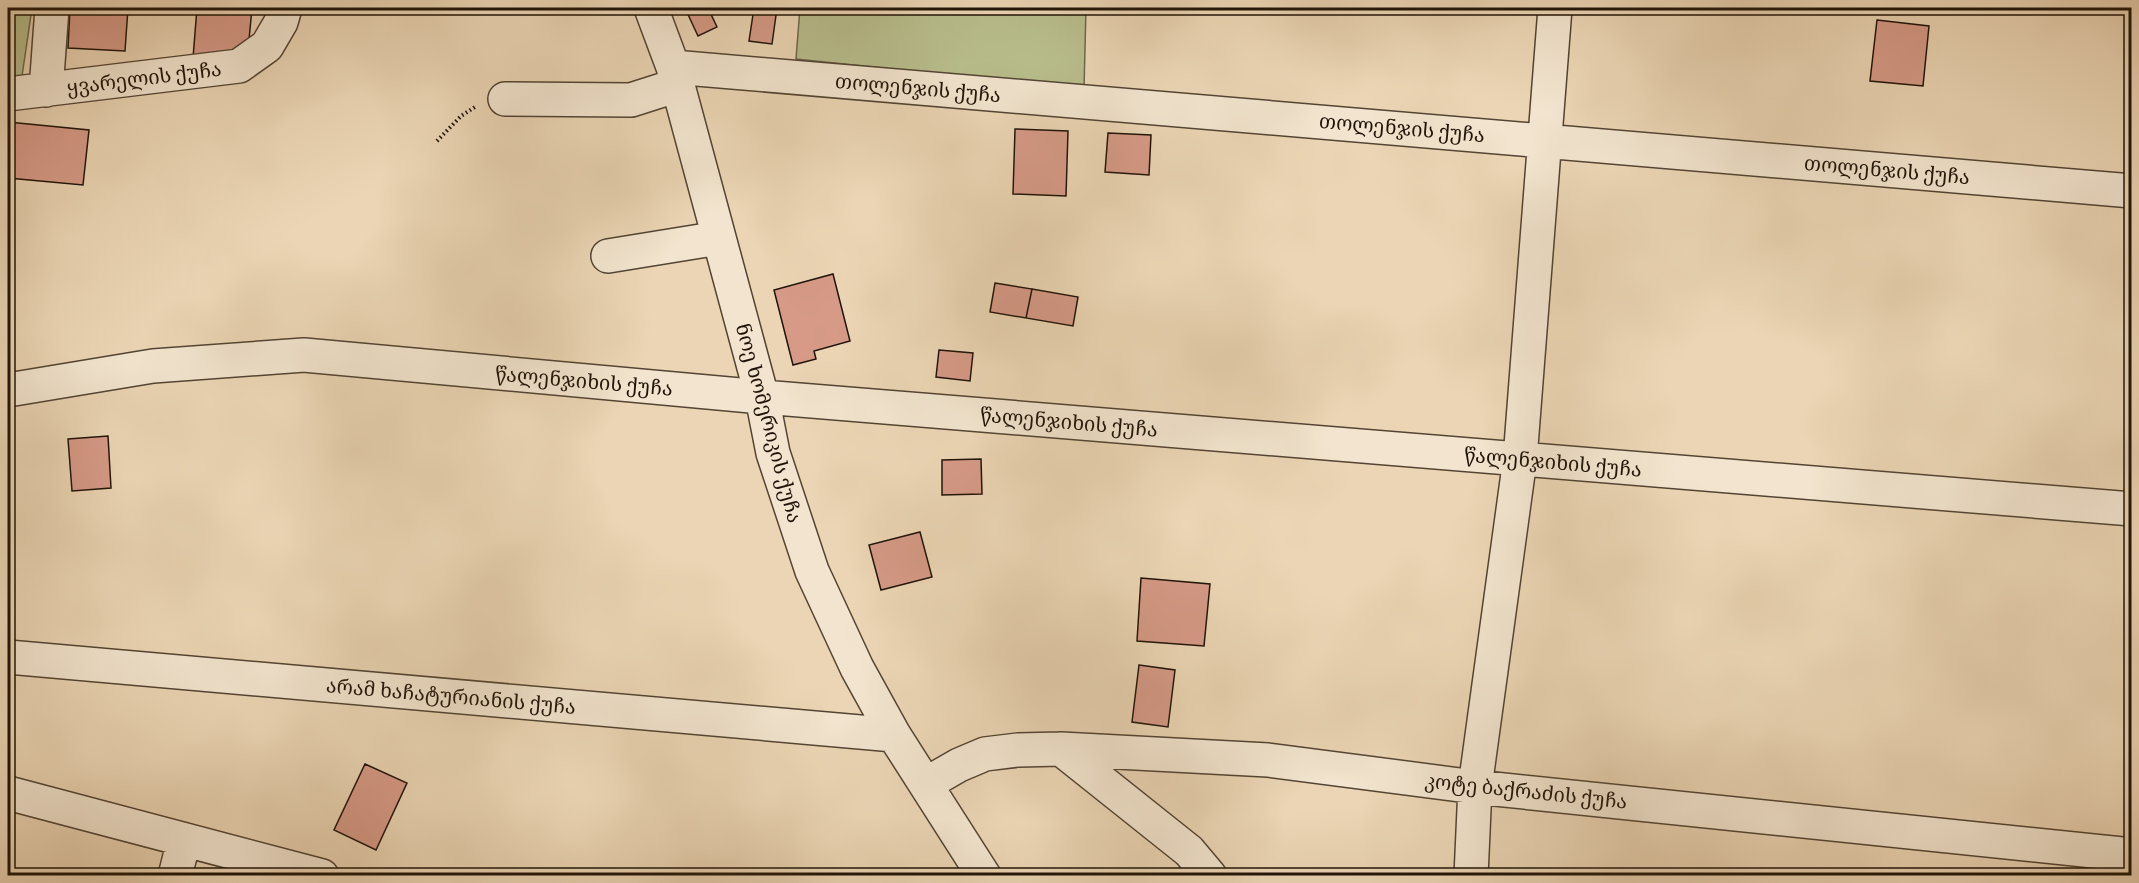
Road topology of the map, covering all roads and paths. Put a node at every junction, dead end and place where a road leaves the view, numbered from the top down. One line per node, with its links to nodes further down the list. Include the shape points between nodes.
1 (52, 8): 6 (street)
2 (285, 8): 6 (street, ყვარელის ქუჩა, via 267,46 238,66)
3 (651, 8): 5 (street, ნოე ხომერიკის ქუჩა)
4 (1555, 8): 9 (street)
5 (676, 76): 8 (street, via 631,100); 9 (street, თოლენჯის ქუჩა); 12 (street, ნოე ხომერიკის ქუჩა)
6 (46, 90): 7 (street, ყვარელის ქუჩა)
7 (8, 94)
8 (504, 99): 10 (path, via 478,105)
9 (1546, 140): 11 (street, თოლენჯის ქუჩა); 16 (street)
10 (437, 141)
11 (2132, 191)
12 (719, 238): 13 (street); 15 (street, ნოე ხომერიკის ქუჩა)
13 (608, 256)
14 (8, 390): 15 (street, წალენჯიხის ქუჩა, via 153,366 304,355)
15 (762, 397): 16 (street, წალენჯიხის ქუჩა); 19 (street, ნოე ხომერიკის ქუჩა, via 773,453 812,571 857,668)
16 (1520, 459): 17 (street, წალენჯიხის ქუჩა); 22 (street)
17 (2132, 509)
18 (8, 657): 19 (street, არამ ხაჩატურიანის ქუჩა)
19 (894, 735): 21 (street, ნოე ხომერიკის ქუჩა)
20 (1061, 749): 21 (street, კოტე ბაქრაძის ქუჩა, via 985,754); 22 (street, კოტე ბაქრაძის ქუჩა, via 1268,760); 29 (street, via 1189,851)
21 (926, 784): 28 (street, ნოე ხომერიკის ქუჩა)
22 (1475, 787): 25 (street, კოტე ბაქრაძის ქუჩა); 30 (street)
23 (8, 793): 24 (street)
24 (184, 840): 26 (street); 27 (street)
25 (2132, 855)
26 (175, 876)
27 (322, 876)
28 (984, 876)
29 (1210, 876)
30 (1471, 876)

